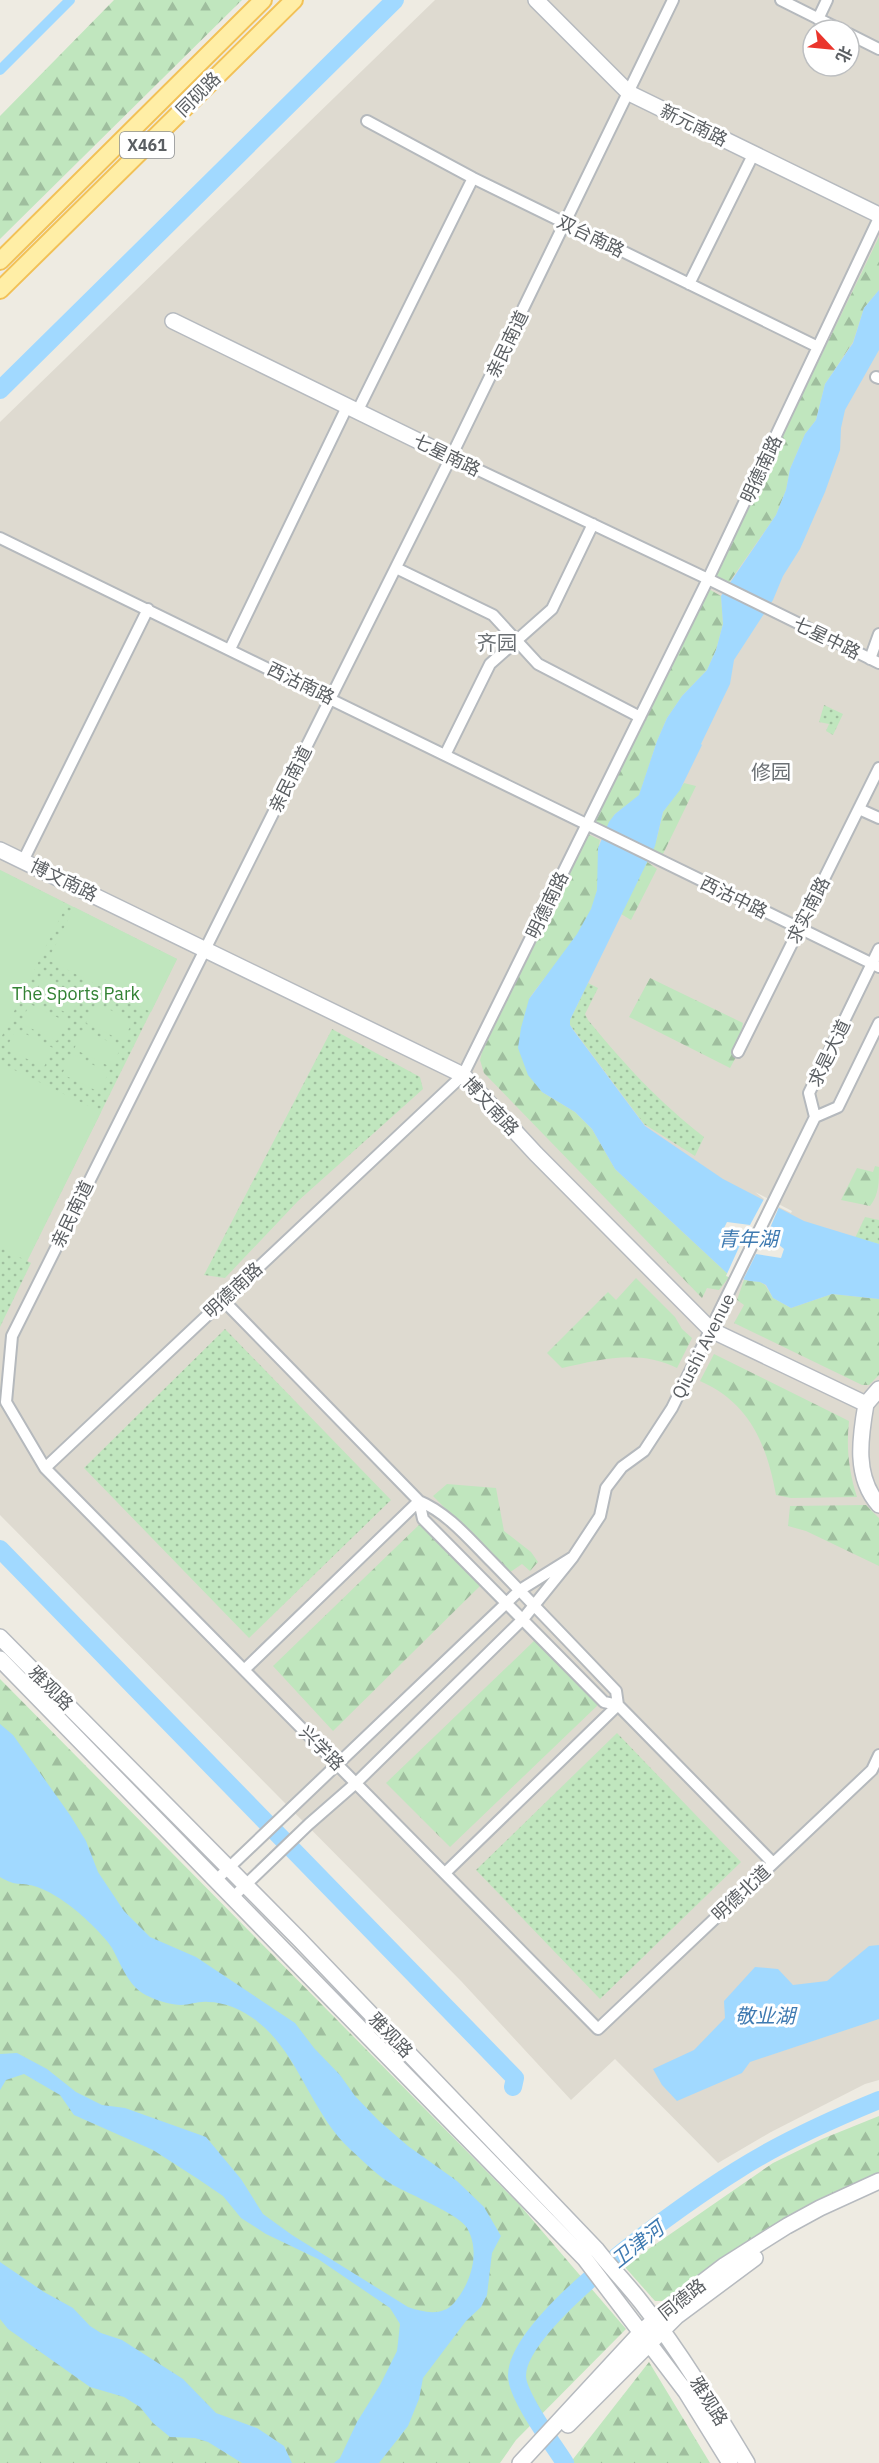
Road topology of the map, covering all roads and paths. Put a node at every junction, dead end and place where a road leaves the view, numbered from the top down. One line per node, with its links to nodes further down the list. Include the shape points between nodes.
1 (263, 0): 18 (main road, 同砚路 / X461)
2 (294, 0): 20 (main road, 同砚路 / X461)
3 (536, 0): 11 (main road, 新元南路)
4 (550, 0): 11 (main road, 新元南路)
5 (673, 0): 11 (street, 亲民南道)
6 (781, 0): 8 (street)
7 (827, 0): 8 (street)
8 (818, 18)
9 (861, 40): 10 (street)
10 (879, 49)
11 (631, 88): 13 (main road, 新元南路); 15 (main road, 新元南路); 17 (street, 亲民南道)
12 (367, 121): 14 (street, 双台南路)
13 (753, 154): 16 (main road, 新元南路); 19 (street)
14 (473, 178): 17 (street, 双台南路); 23 (street)
15 (879, 207)
16 (879, 216): 22 (street, 明德南路)
17 (565, 224): 19 (street, 双台南路); 24 (street, 亲民南道)
18 (0, 261)
19 (689, 284): 22 (street, 双台南路)
20 (0, 290)
21 (173, 321): 23 (main road, 七星南路)
22 (818, 347): 28 (street, 明德南路)
23 (352, 409): 24 (main road, 七星南路); 33 (street)
24 (452, 457): 25 (street, 七星南路); 27 (street, 亲民南道)
25 (593, 524): 28 (street, 七星南路); 32 (street, via 552,609)
26 (0, 538): 30 (street, 西沽南路)
27 (396, 568): 32 (street, via 493,615); 35 (street, 亲民南道)
28 (708, 579): 29 (street, 七星南路); 36 (street, 明德南路)
29 (722, 586): 34 (street, 七星中路)
30 (148, 609): 33 (street, 西沽南路); 44 (street)
31 (879, 634): 34 (street)
32 (516, 640): 36 (street, via 538,664); 37 (street, via 490,664)
33 (230, 649): 35 (street, 西沽南路)
34 (875, 661)
35 (330, 698): 37 (street, 西沽南路); 46 (street, 亲民南道)
36 (640, 717): 41 (street, 明德南路)
37 (445, 755): 41 (street, 西沽南路)
38 (879, 768): 39 (street, 求实南路)
39 (859, 808): 40 (street); 45 (street, 求实南路)
40 (879, 818)
41 (586, 825): 42 (street, 西沽南路); 51 (street, 明德南路)
42 (600, 831): 45 (street, 西沽中路)
43 (0, 850): 44 (main road, 博文南路)
44 (23, 861): 46 (main road, 博文南路)
45 (799, 928): 48 (street, 西沽中路); 50 (street, 求实南路)
46 (205, 948): 51 (main road, 博文南路); 57 (street, 亲民南道, via 12,1336 6,1402)
47 (879, 949): 48 (street, 求是大道)
48 (875, 965): 52 (street, 求是大道, via 809,1093)
49 (879, 1023): 52 (street, 求是大道, via 838,1107)
50 (738, 1052)
51 (463, 1075): 53 (street, 明德南路); 54 (main road, 博文南路)
52 (814, 1117): 54 (street, Qiushi Avenue)
53 (223, 1300): 57 (street, 明德南路); 58 (street)
54 (711, 1330): 56 (main road, 博文南路); 60 (street, Qiushi Avenue, via 672,1408 644,1451 622,1467 606,1488 600,1516)
55 (879, 1389): 56 (main road)
56 (866, 1404): 59 (main road, via 860,1439 861,1469)
57 (45, 1468): 67 (street, 兴学路)
58 (419, 1501): 61 (street, via 434,1507 455,1525); 62 (street, via 423,1519); 67 (street)
59 (879, 1505)
60 (573, 1557): 61 (street); 63 (street, Qiushi Avenue)
61 (520, 1590): 62 (street); 63 (street)
62 (507, 1602): 64 (street); 70 (street)
63 (535, 1606): 64 (street, Qiushi Avenue); 68 (street, via 616,1691)
64 (523, 1619): 68 (street, via 604,1702); 71 (street, Qiushi Avenue)
65 (0, 1637): 73 (main road, 雅观路)
66 (0, 1659): 75 (main road, 雅观路)
67 (244, 1670): 70 (street, 兴学路)
68 (618, 1705): 72 (street); 74 (street)
69 (879, 1755): 72 (street, 明德北道, via 872,1770)
70 (338, 1763): 71 (street, 兴学路); 73 (street)
71 (356, 1783): 74 (street, 兴学路); 76 (street, Qiushi Avenue)
72 (773, 1863): 78 (street, 明德北道)
73 (228, 1868): 75 (street); 76 (main road, 雅观路)
74 (445, 1873): 78 (street, 兴学路)
75 (216, 1880): 77 (main road, 雅观路)
76 (245, 1885): 77 (street, Qiushi Avenue); 81 (main road, 雅观路)
77 (232, 1896): 81 (main road, 雅观路)
78 (598, 2029)
79 (879, 2181): 82 (main road, 同德路, via 820,2208 725,2265)
80 (879, 2191): 82 (main road, 同德路, via 826,2216 746,2263)
81 (591, 2254): 82 (main road, 雅观路, via 615,2272); 83 (main road, 雅观路, via 608,2288)
82 (658, 2326): 83 (main road, 同德路); 86 (main road, 雅观路, via 704,2391)
83 (646, 2336): 84 (main road, 同德路); 85 (main road, 雅观路)
84 (526, 2461)
85 (730, 2463)
86 (747, 2463)

